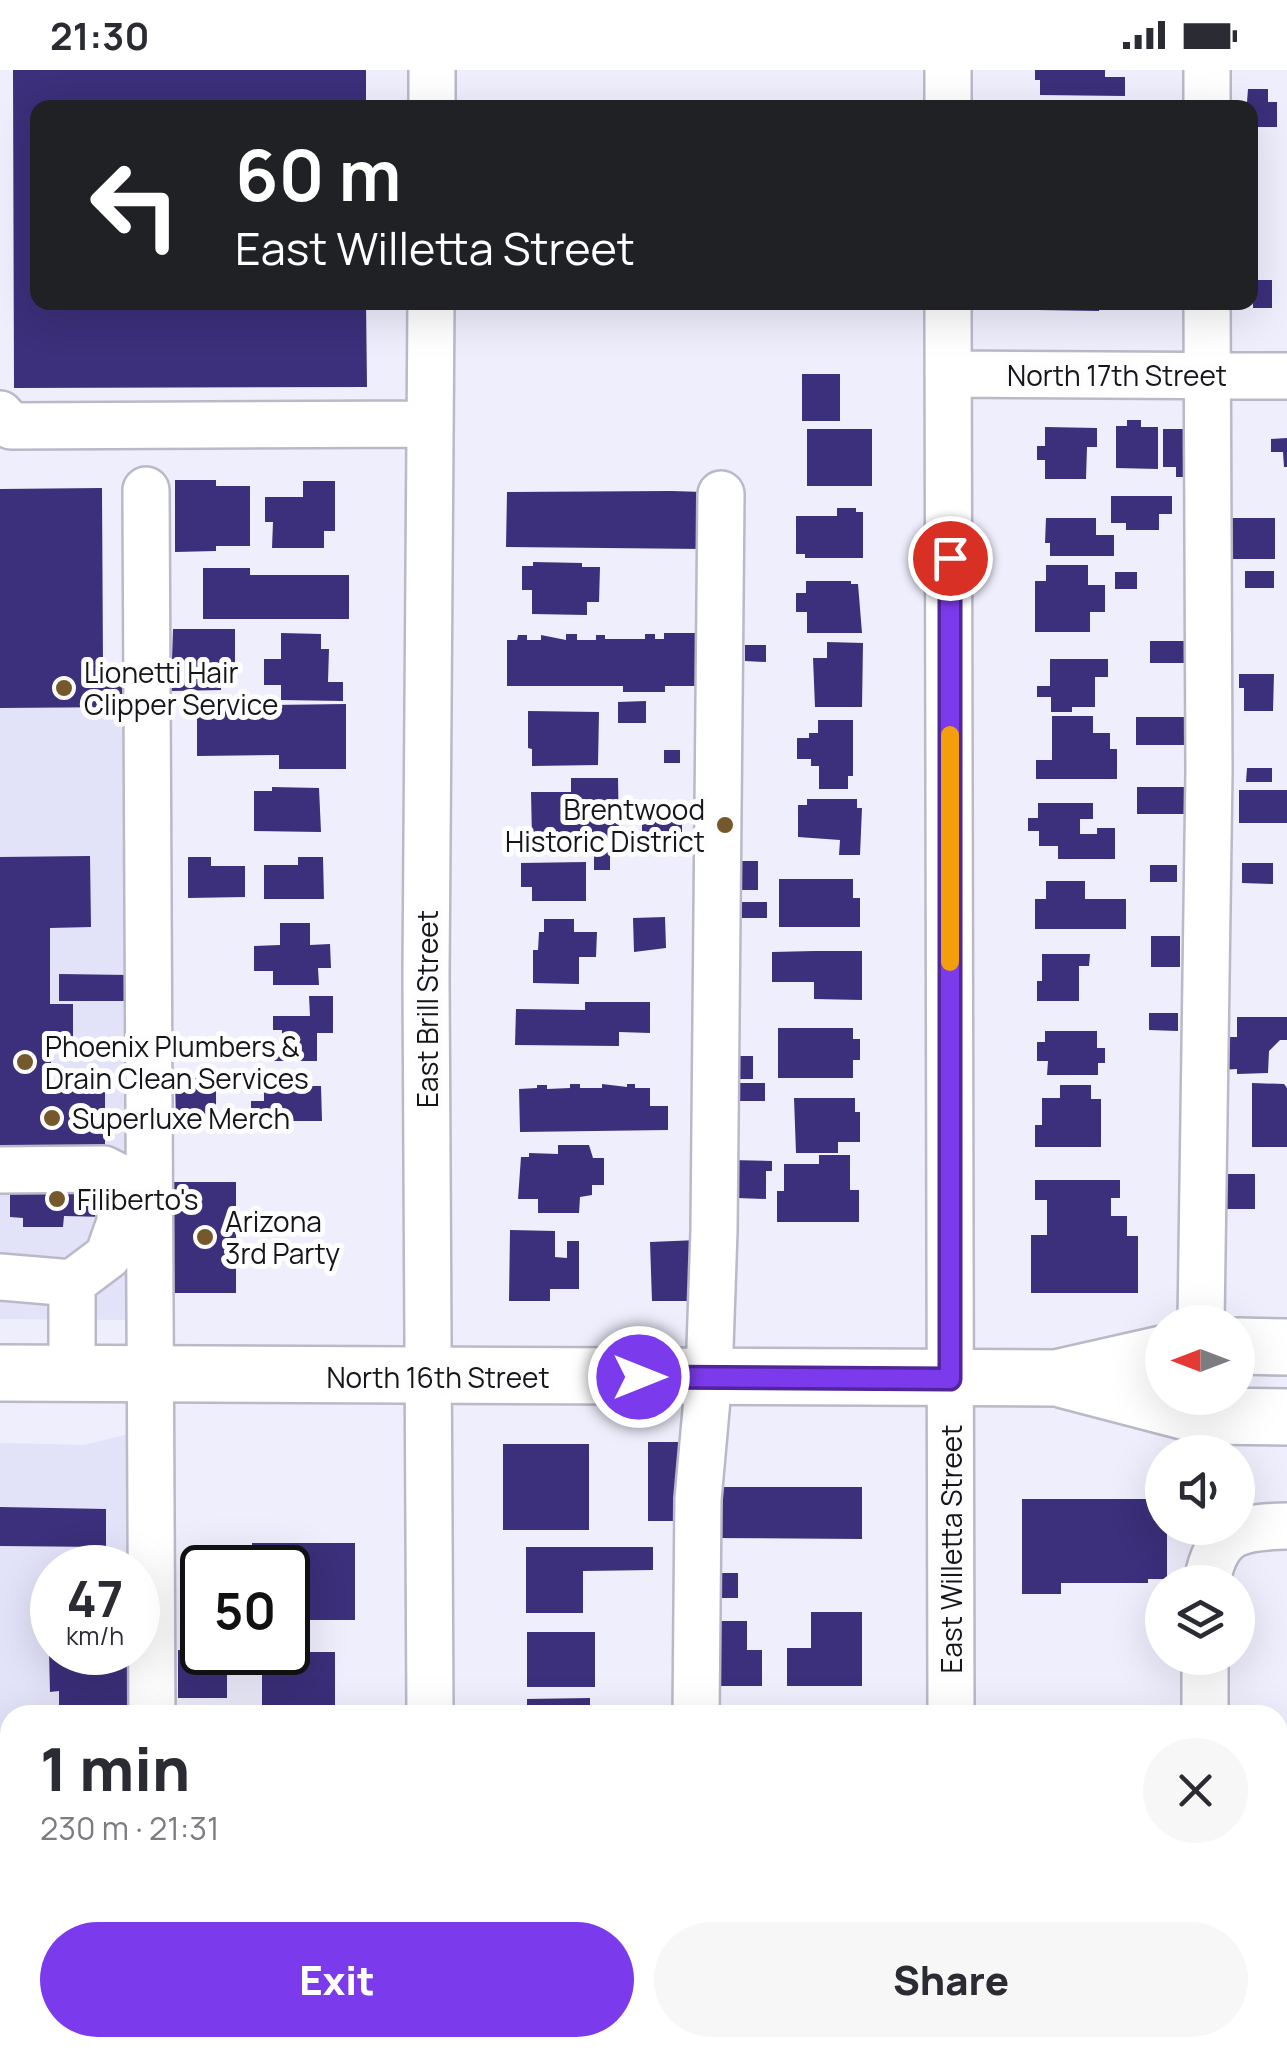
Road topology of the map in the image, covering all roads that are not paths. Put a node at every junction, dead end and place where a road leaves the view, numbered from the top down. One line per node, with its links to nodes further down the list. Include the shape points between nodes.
1 (432, 70): 4 (street)
2 (948, 70): 5 (street)
3 (1207, 70): 6 (street)
4 (432, 100)
5 (948, 100)
6 (1207, 100)
7 (431, 310): 14 (street, East Brill Street)
8 (948, 310): 10 (street, East Willetta Street)
9 (1207, 310): 11 (street)
10 (948, 374): 11 (street, North 17th Street); 30 (street, East Willetta Street)
11 (1208, 376): 12 (street, North 17th Street); 20 (street)
12 (1287, 376)
13 (0, 414): 14 (street, via 12,426)
14 (430, 424): 27 (street, East Brill Street)
15 (146, 490): 26 (street)
16 (721, 494): 28 (street)
17 (0, 1170): 19 (street, via 104,1169 116,1175 120,1222 108,1256)
18 (1, 1278): 19 (street)
19 (72, 1283): 25 (street)
20 (1201, 1305)
21 (1255, 1346): 22 (main road)
22 (1287, 1346)
23 (1145, 1358): 29 (main road, North 16th Street)
24 (0, 1373): 25 (main road, North 16th Street)
25 (72, 1374): 26 (main road, North 16th Street)
26 (148, 1375): 27 (main road, North 16th Street); 37 (street)
27 (429, 1376): 28 (main road, North 16th Street); 38 (street, East Brill Street)
28 (710, 1377): 30 (main road, North 16th Street); 39 (street, via 698,1498)
29 (1056, 1378): 30 (main road, North 16th Street); 31 (main road, North 16th Street)
30 (950, 1379): 40 (street, East Willetta Street)
31 (1145, 1396)
32 (1255, 1413): 33 (main road, North 16th Street)
33 (1287, 1416)
34 (1287, 1526): 35 (street, via 1230,1534)
35 (1209, 1565)
36 (1204, 1675): 41 (street)
37 (152, 1705)
38 (430, 1705)
39 (696, 1705)
40 (951, 1705)
41 (1205, 1705)

